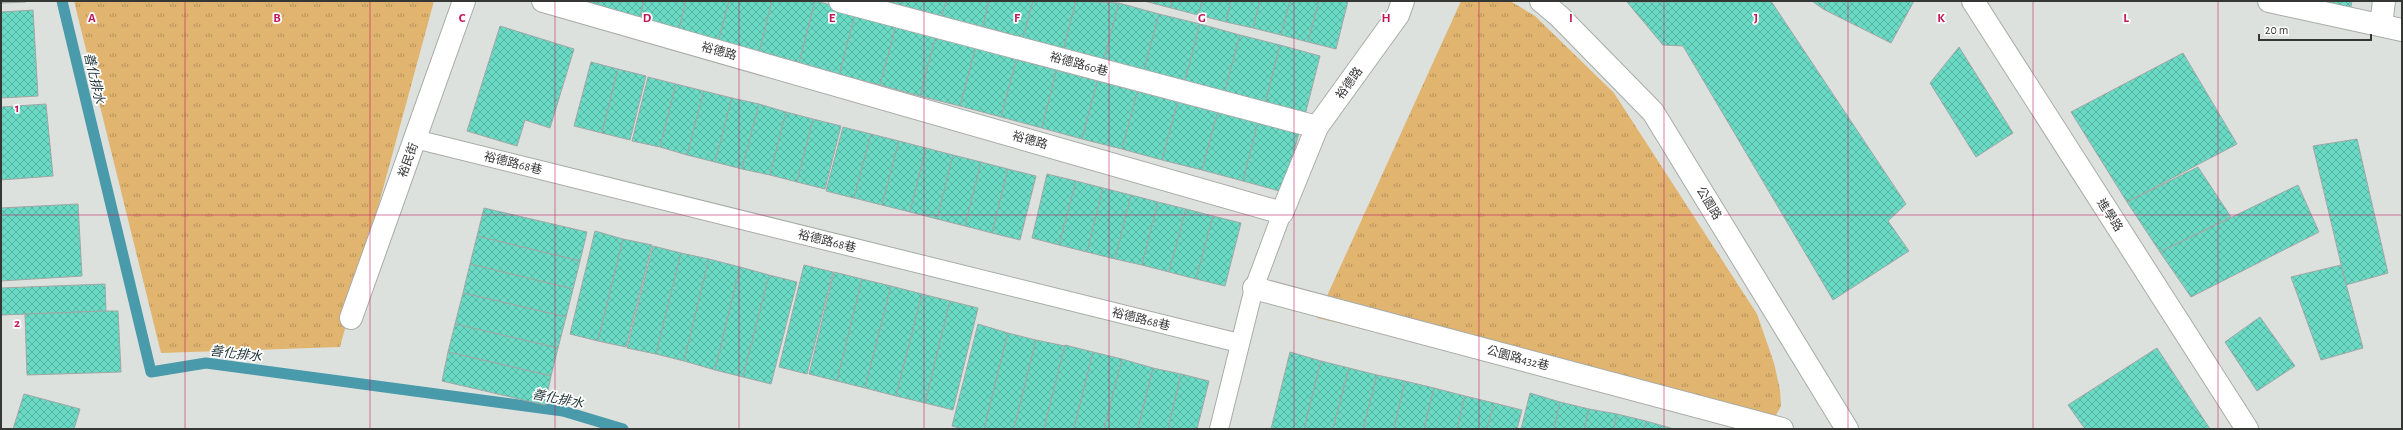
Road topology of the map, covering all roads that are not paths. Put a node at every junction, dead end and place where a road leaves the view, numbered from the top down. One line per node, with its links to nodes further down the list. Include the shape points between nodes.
1 (464, 1): 12 (street, 裕民街)
2 (543, 1): 13 (street, 裕德路)
3 (840, 1): 11 (street, 裕德路60巷)
4 (1403, 1): 11 (street, 裕德路, via 1398,15)
5 (1541, 1): 19 (street, 公園路, via 1559,16 1653,112)
6 (1972, 1): 20 (street, 進學路)
7 (2269, 1): 9 (street)
8 (2384, 1): 9 (street)
9 (2381, 25): 10 (street)
10 (2402, 30)
11 (1317, 127): 13 (street, 裕德路)
12 (416, 139): 15 (street, 裕民街); 16 (lane, 裕德路68巷)
13 (1282, 212): 14 (lane)
14 (1254, 288): 16 (lane); 18 (street, 公園路432巷)
15 (351, 318)
16 (1238, 343): 17 (lane)
17 (1219, 429)
18 (1782, 429)
19 (1847, 429)
20 (2246, 429)

